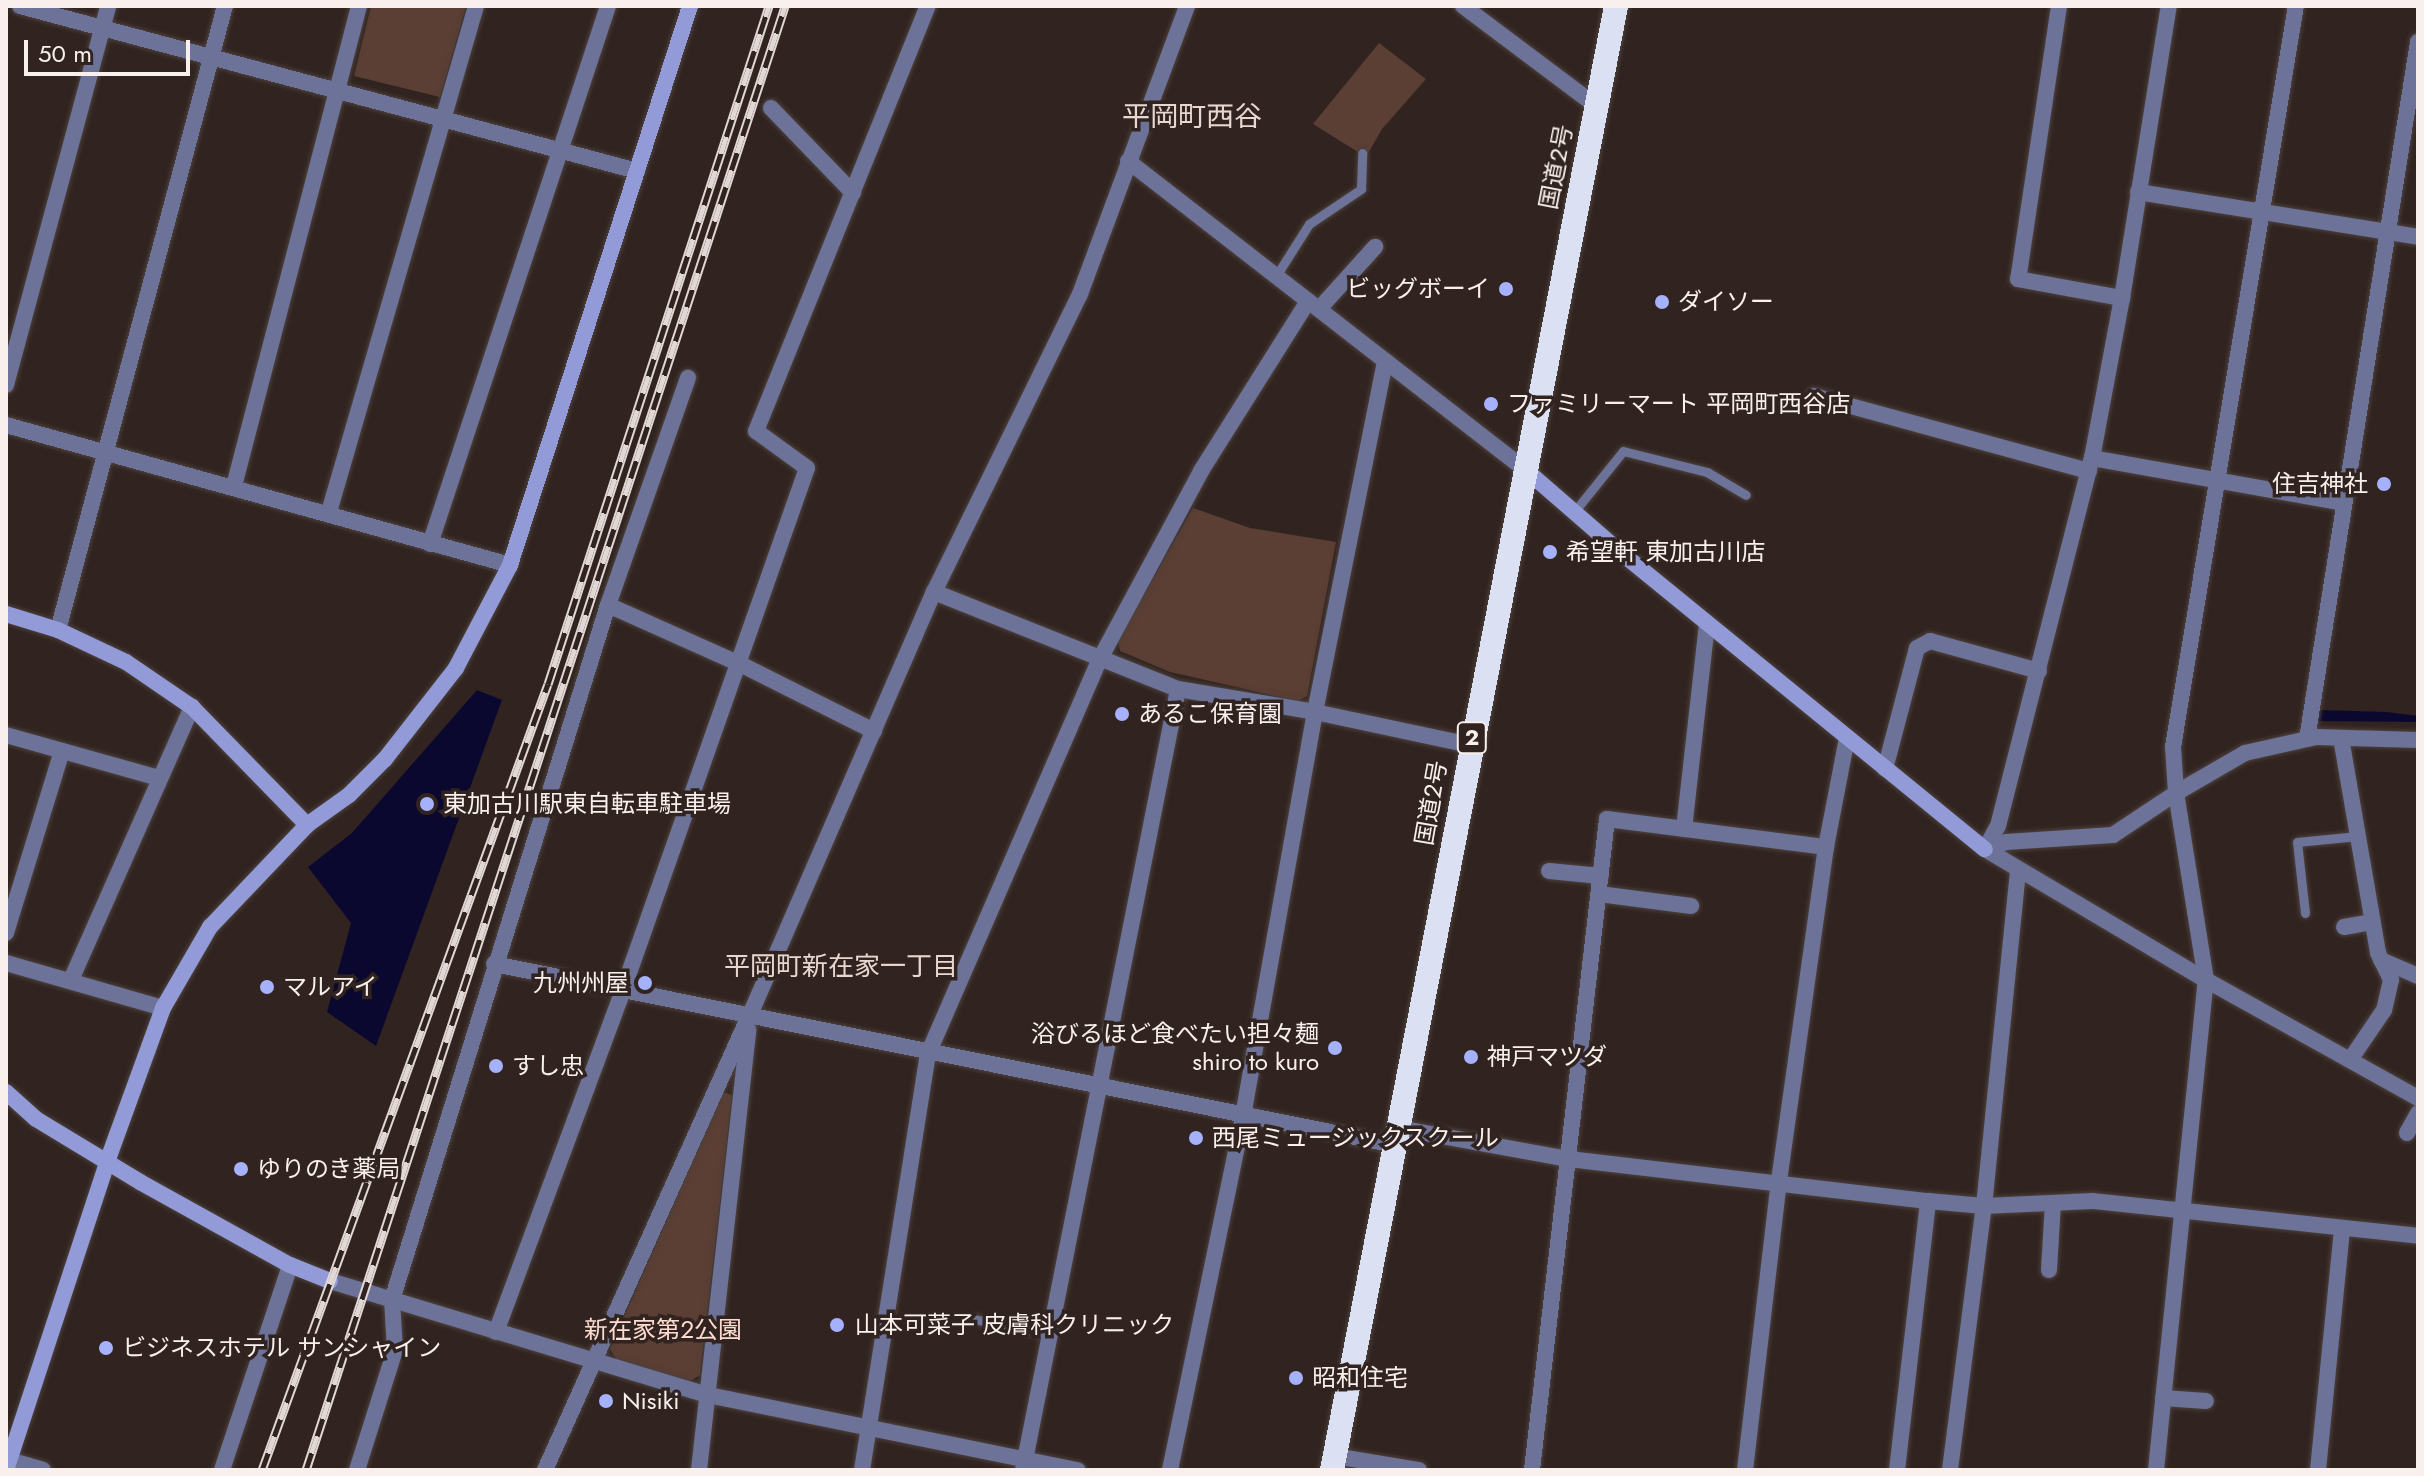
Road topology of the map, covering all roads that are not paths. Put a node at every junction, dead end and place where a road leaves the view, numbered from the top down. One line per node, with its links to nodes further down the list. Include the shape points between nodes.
1 (20, 6): 15 (street)
2 (108, 6): 15 (street)
3 (225, 6): 17 (street)
4 (359, 6): 18 (street)
5 (476, 6): 21 (street)
6 (608, 6): 22 (street)
7 (690, 6): 25 (street)
8 (928, 6): 27 (street)
9 (1187, 6): 24 (street)
10 (1463, 6): 19 (street)
11 (1616, 6): 19 (highway, 国道2号 / 2)
12 (2059, 6): 33 (street, via 2018,279)
13 (2169, 6): 26 (street)
14 (2296, 6): 28 (street)
15 (102, 29): 17 (street); 37 (street)
16 (2418, 42): 29 (street)
17 (211, 57): 18 (street); 40 (street)
18 (338, 92): 21 (street); 44 (street)
19 (1596, 106): 42 (highway, 国道2号 / 2)
20 (771, 108): 27 (street)
21 (443, 119): 22 (street); 47 (street)
22 (561, 153): 25 (street); 49 (street)
23 (1362, 153): 32 (lane, via 1361,189 1309,224)
24 (1128, 161): 32 (street); 51 (street, via 1080,294)
25 (637, 171): 50 (street)
26 (2138, 192): 28 (street); 33 (street)
27 (853, 193): 57 (street, via 756,431 807,468)
28 (2264, 213): 29 (street); 43 (street)
29 (2386, 231): 30 (street); 46 (street)
30 (2418, 237)
31 (1375, 247): 34 (street)
32 (1276, 276): 34 (street)
33 (2122, 298): 41 (street)
34 (1314, 305): 35 (street); 56 (street, via 1201,471)
35 (1385, 361): 42 (street); 61 (street)
36 (688, 378): 52 (street)
37 (6, 385)
38 (1814, 396): 41 (street)
39 (6, 425): 40 (street)
40 (103, 452): 44 (street); 55 (street)
41 (2090, 465): 43 (street); 58 (street)
42 (1527, 471): 48 (street); 68 (highway, 国道2号 / 2)
43 (2219, 479): 46 (street); 72 (street, via 2173,747)
44 (234, 486): 47 (street)
45 (1746, 495): 48 (lane, via 1707,472 1623,451)
46 (2344, 503): 66 (street)
47 (329, 512): 49 (street)
48 (1574, 512): 54 (street)
49 (430, 544): 50 (street)
50 (510, 565): 73 (street, via 447,679 376,768)
51 (934, 592): 56 (street); 62 (street)
52 (608, 605): 57 (street); 89 (street)
53 (6, 614): 55 (street)
54 (1707, 624): 64 (street); 74 (street)
55 (58, 630): 60 (street, via 126,662)
56 (1101, 657): 59 (street); 96 (street)
57 (740, 664): 62 (street); 93 (street)
58 (2039, 671): 70 (street, via 1930,641 1917,648); 77 (street, via 1998,826)
59 (1178, 689): 61 (street); 98 (street)
60 (192, 707): 71 (street); 73 (street)
61 (1315, 712): 68 (street); 102 (street)
62 (874, 731): 95 (street)
63 (6, 735): 69 (street)
64 (1847, 738): 70 (street); 76 (street)
65 (2341, 738): 66 (street); 67 (street); 75 (street)
66 (2307, 739): 72 (street, via 2245,753)
67 (2418, 740)
68 (1470, 745): 104 (highway, 国道2号 / 2)
69 (62, 751): 71 (street); 86 (street)
70 (1885, 769): 77 (street)
71 (159, 778): 91 (street)
72 (2176, 793): 77 (street, via 2113,835 2006,842); 92 (street)
73 (307, 825): 94 (street, via 210,927)
74 (1684, 829): 76 (street); 80 (street, via 1607,819)
75 (2358, 836): 83 (lane, via 2297,842); 84 (street)
76 (1826, 847): 107 (street)
77 (1985, 849): 79 (street)
78 (1549, 871): 80 (street)
79 (2018, 871): 92 (street); 110 (street)
80 (1601, 876): 81 (street)
81 (1599, 894): 82 (street); 105 (street)
82 (1691, 906)
83 (2305, 913)
84 (2373, 922): 85 (street); 87 (street)
85 (2344, 927)
86 (6, 933)
87 (2381, 960): 90 (street); 97 (street, via 2391,980 2384,1010)
88 (6, 963): 91 (street)
89 (494, 964): 93 (street); 116 (street)
90 (2418, 976)
91 (71, 980): 94 (street)
92 (2206, 980): 97 (street); 111 (street)
93 (623, 990): 95 (street); 118 (street)
94 (163, 1008): 106 (street)
95 (749, 1017): 96 (street); 120 (street); 121 (street)
96 (928, 1054): 98 (street); 124 (street)
97 (2350, 1060): 100 (street)
98 (1101, 1087): 102 (street); 119 (street)
99 (6, 1092): 106 (street, via 36,1119)
100 (2418, 1098)
101 (2418, 1113): 103 (street)
102 (1243, 1116): 104 (street); 135 (street)
103 (2407, 1133)
104 (1397, 1136): 105 (street); 125 (highway, 国道2号 / 2)
105 (1569, 1159): 107 (street); 137 (street)
106 (107, 1162): 114 (street); 126 (street)
107 (1779, 1181): 108 (street); 138 (street)
108 (1928, 1201): 110 (street); 139 (street)
109 (2053, 1203): 110 (street); 111 (street, via 2093,1201); 115 (street)
110 (1984, 1206): 140 (street)
111 (2183, 1212): 112 (street); 122 (street)
112 (2342, 1228): 113 (street); 142 (street)
113 (2418, 1236)
114 (290, 1265): 116 (street); 129 (street)
115 (2049, 1270)
116 (392, 1300): 118 (street); 130 (street, via 395,1350)
117 (974, 1319): 119 (lane)
118 (496, 1332): 120 (street)
119 (1051, 1335): 127 (street)
120 (592, 1363): 121 (street); 131 (street)
121 (708, 1395): 124 (street); 132 (street)
122 (2163, 1398): 123 (street); 141 (street)
123 (2206, 1401)
124 (868, 1429): 127 (street); 133 (street)
125 (1333, 1463): 136 (street)
126 (8, 1465): 128 (street)
127 (1024, 1465): 134 (street)
128 (43, 1470)
129 (222, 1470)
130 (357, 1470)
131 (545, 1470)
132 (699, 1470)
133 (862, 1470)
134 (1077, 1470)
135 (1170, 1470)
136 (1419, 1470)
137 (1532, 1470)
138 (1745, 1470)
139 (1897, 1470)
140 (1950, 1470)
141 (2156, 1470)
142 (2318, 1470)

